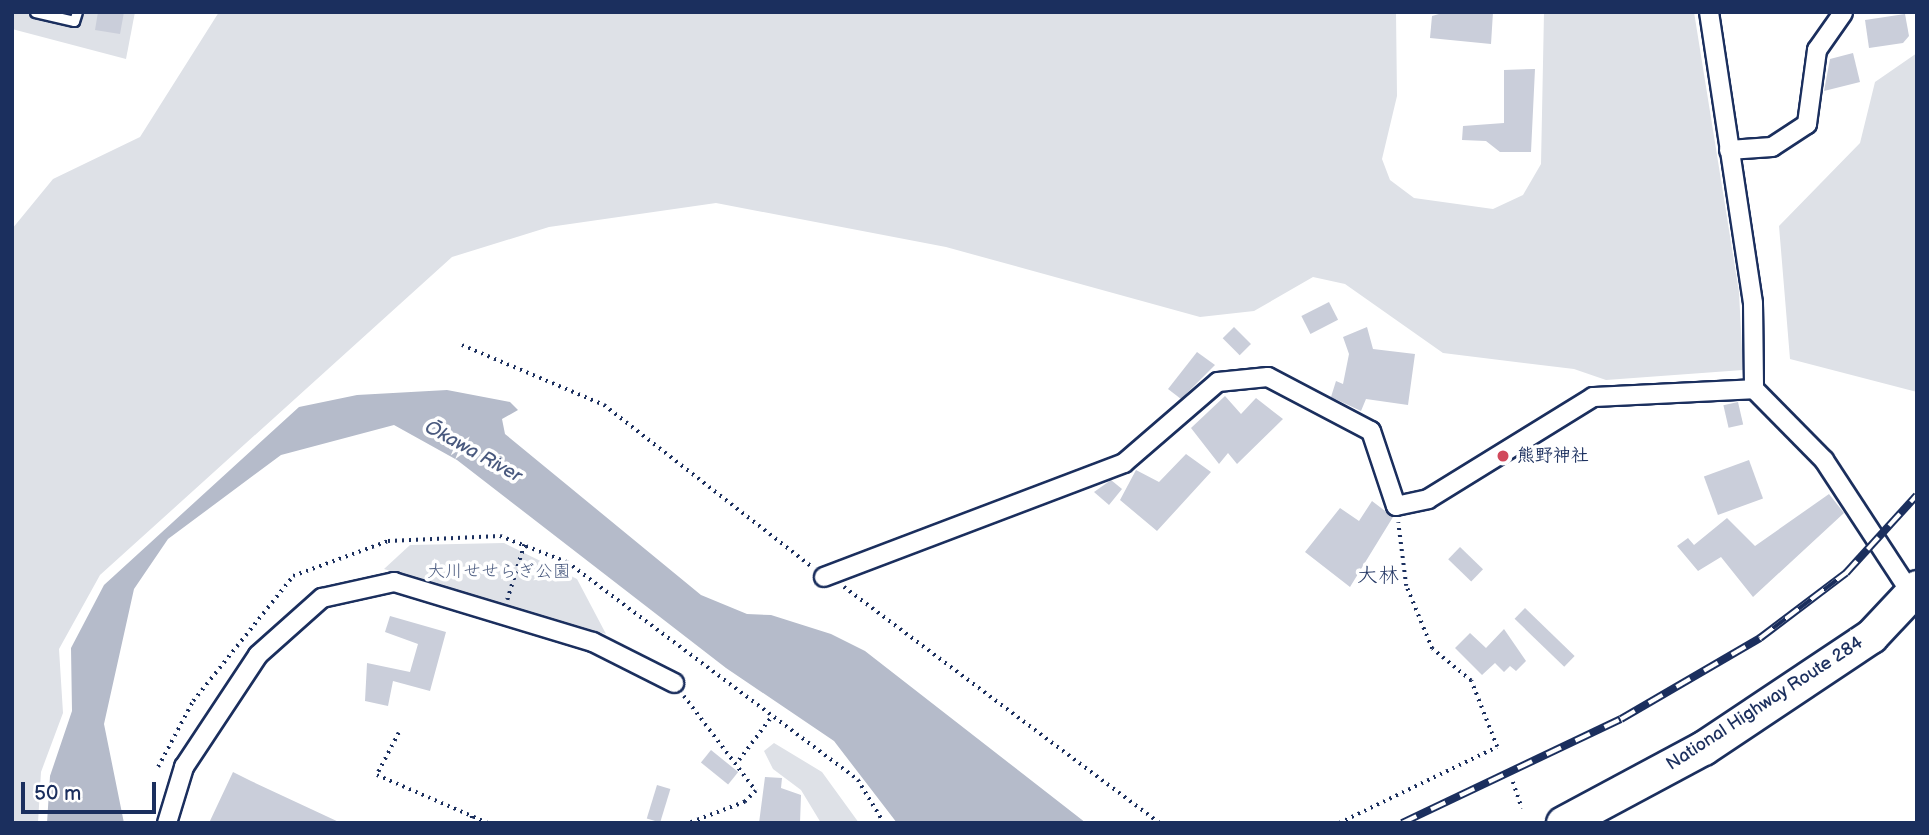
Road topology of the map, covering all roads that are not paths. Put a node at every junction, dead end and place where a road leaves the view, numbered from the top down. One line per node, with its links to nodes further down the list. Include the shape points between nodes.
1 (35, 12): 2 (lane, via 75,21)
2 (77, 12)
3 (1709, 12): 5 (street)
4 (1843, 13): 5 (street, via 1817,50 1807,124 1772,147)
5 (1729, 150): 6 (street, via 1753,303)
6 (1754, 389): 7 (street, via 1593,397 1428,499 1396,506 1371,431 1268,377 1217,382 1124,463); 8 (street, via 1824,460)
7 (826, 576)
8 (1914, 590): 11 (highway, National Highway Route 284, via 1871,636 1703,748)
9 (674, 683): 10 (street, via 593,642 394,583 322,597 258,655 184,766)
10 (167, 823)
11 (1563, 823)

